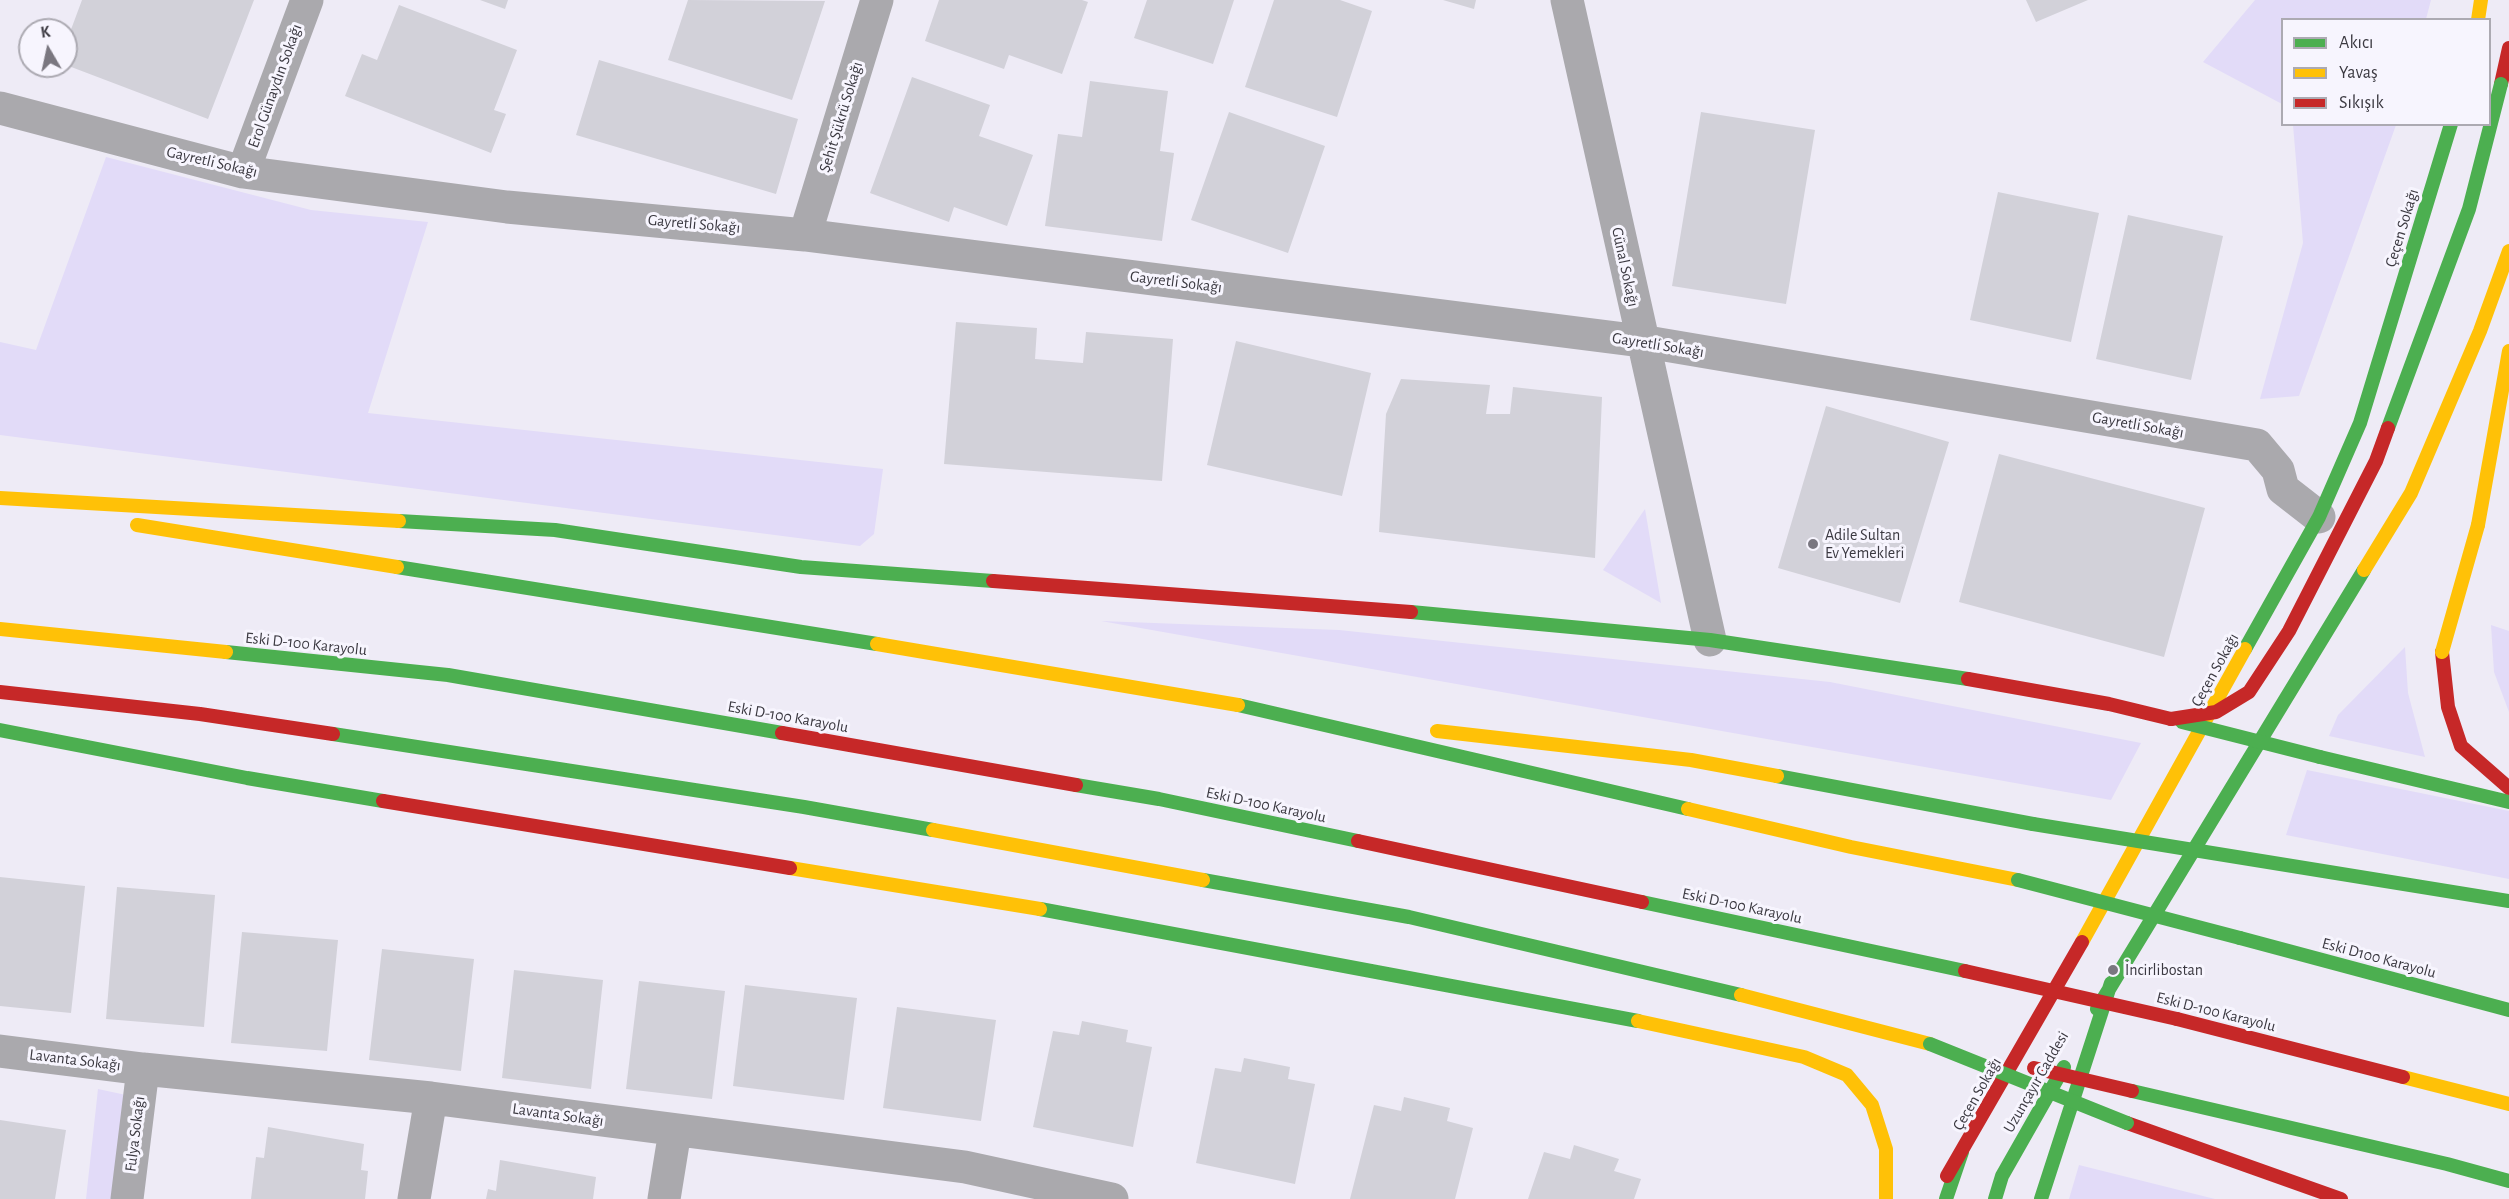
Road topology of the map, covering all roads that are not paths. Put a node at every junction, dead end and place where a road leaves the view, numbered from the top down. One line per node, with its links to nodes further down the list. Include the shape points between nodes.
1 (307, 0): 11 (street, Erol Günaydın Sokağı)
2 (877, 0): 12 (street, Şehit Şükrü Sokağı)
3 (1567, 0): 14 (street, Günal Sokağı)
4 (2481, 0): 5 (main road)
5 (2478, 18)
6 (2509, 48): 8 (main road, bridge)
7 (0, 108): 11 (street, Gayretli Sokağı)
8 (2491, 123)
9 (2450, 126): 17 (main road, Çeçen Sokağı, via 2361,423)
10 (2490, 126): 24 (main road, bridge, via 2469,209 2376,461 2294,620 2249,692 2216,712)
11 (243, 172): 12 (street, Gayretli Sokağı, via 507,207)
12 (805, 235): 14 (street, Gayretli Sokağı)
13 (2509, 251): 31 (main road, via 2439,433 2411,494)
14 (1641, 341): 17 (street, Gayretli Sokağı, via 2257,445 2278,470 2283,489); 21 (street, Günal Sokağı)
15 (2509, 351): 28 (main road, bridge, via 2478,525 2442,652 2448,707 2461,746)
16 (0, 501): 18 (main road); 21 (main road, via 555,530 801,567 1376,609)
17 (2319, 517): 39 (main road, Çeçen Sokağı)
18 (94, 518)
19 (118, 522): 23 (main road, via 1153,689)
20 (0, 629): 37 (main road, Eski D-100 Karayolu, bridge, via 448,675 1159,799 2176,1018)
21 (1710, 640): 24 (main road, via 1896,666)
22 (0, 692): 33 (main road, via 200,714 804,807 1409,916)
23 (1285, 714): 25 (main road); 32 (main road, Eski D100 Karayolu, bridge, via 1851,847 2018,880)
24 (2171, 719): 29 (main road, bridge)
25 (1389, 725)
26 (1424, 729): 30 (main road, bridge, via 1691,759 2033,824)
27 (0, 730): 45 (main road, via 248,778 1107,920 1692,1031 1804,1057 1847,1075 1872,1105 1886,1149)
28 (2509, 788)
29 (2509, 802)
30 (2509, 901)
31 (2111, 983): 48 (main road, Uzunçayır Caddesi, via 2002,1176); 49 (main road)
32 (2509, 1010)
33 (1930, 1044): 40 (main road, bridge); 50 (main road, bridge, via 2127,1123)
34 (0, 1051): 35 (street, Lavanta Sokağı)
35 (143, 1069): 36 (street, Lavanta Sokağı); 41 (street, Fulya Sokağı)
36 (431, 1098): 38 (street, Lavanta Sokağı); 42 (street)
37 (2509, 1104)
38 (675, 1131): 43 (street); 44 (street, Lavanta Sokağı, via 965,1167)
39 (1962, 1152): 46 (main road, Çeçen Sokağı); 47 (main road)
40 (2509, 1181)
41 (127, 1199)
42 (414, 1199)
43 (664, 1199)
44 (1112, 1199)
45 (1886, 1199)
46 (1932, 1199)
47 (1946, 1199)
48 (1995, 1199)
49 (2041, 1199)
50 (2341, 1199)

